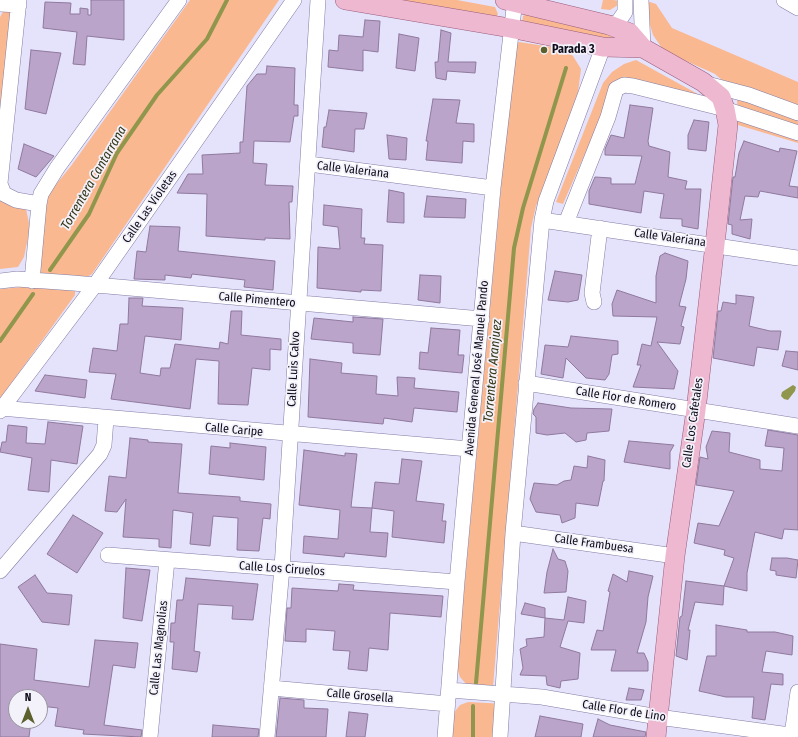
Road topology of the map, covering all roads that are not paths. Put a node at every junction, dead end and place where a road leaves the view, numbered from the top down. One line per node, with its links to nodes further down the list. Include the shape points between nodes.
1 (179, 0): 24 (street, via 57,168 41,194)
2 (294, 0): 32 (street, Calle Las Violetas)
3 (318, 0): 21 (street, Calle Luis Calvo)
4 (345, 0): 13 (main road)
5 (512, 0): 12 (main road); 13 (street, Avenida General José Manuel Pando)
6 (625, 0): 12 (street, via 625,12 618,22)
7 (642, 0): 15 (street)
8 (784, 0): 11 (street)
9 (19, 3): 10 (street); 20 (street)
10 (0, 4)
11 (798, 8)
12 (609, 25): 15 (main road, via 630,33)
13 (510, 28): 14 (main road); 23 (street, Avenida General José Manuel Pando)
14 (603, 46): 15 (main road); 25 (street, via 546,201)
15 (643, 48): 16 (main road)
16 (702, 82): 17 (main road, via 721,97); 18 (street)
17 (725, 109): 19 (street); 26 (street, via 633,86 624,86 616,90 608,117); 28 (main road, Calle Los Cafetales, via 728,125)
18 (798, 113)
19 (798, 133)
20 (2, 160): 22 (street)
21 (309, 164): 23 (street, Calle Valeriana); 34 (street, Calle Luis Calvo)
22 (0, 184): 24 (street, via 4,194 16,200)
23 (492, 188): 35 (street, Avenida General José Manuel Pando)
24 (39, 204): 31 (street)
25 (542, 220): 26 (street, Calle Valeriana); 36 (street)
26 (566, 223): 27 (street, Calle Valeriana)
27 (600, 228): 28 (street, Calle Valeriana); 33 (street, via 592,293)
28 (715, 244): 29 (street, Calle Valeriana); 38 (main road, Calle Los Cafetales)
29 (798, 258)
30 (0, 281): 31 (street, Calle Pimentero)
31 (32, 281): 32 (street, Calle Pimentero)
32 (95, 285): 34 (street, Calle Pimentero); 37 (street, Calle Las Violetas)
33 (594, 302)
34 (298, 303): 35 (street, Calle Pimentero); 41 (street, Calle Luis Calvo)
35 (482, 319): 42 (street, Avenida General José Manuel Pando)
36 (526, 383): 38 (street, Calle Flor de Romero); 43 (street)
37 (0, 409): 39 (street, Calle Caripe)
38 (696, 410): 40 (street, Calle Flor de Romero); 45 (main road, Calle Los Cafetales)
39 (106, 418): 41 (street, Calle Caripe); 48 (street, via 104,445 100,454)
40 (798, 426)
41 (290, 434): 42 (street, Calle Caripe); 47 (street, Calle Luis Calvo)
42 (469, 449): 49 (street, Avenida General José Manuel Pando)
43 (513, 533): 45 (street, Calle Frambuesa); 52 (street)
44 (108, 555): 46 (street, Calle Los Ciruelos)
45 (675, 556): 54 (main road, Calle Los Cafetales)
46 (167, 560): 47 (street, Calle Los Ciruelos); 56 (street, Calle Las Magnolias)
47 (282, 568): 49 (street, Calle Los Ciruelos); 50 (street, Calle Luis Calvo)
48 (0, 571)
49 (457, 582): 53 (street, Avenida General José Manuel Pando)
50 (271, 688): 53 (street, Calle Grosella); 57 (street, Calle Luis Calvo)
51 (798, 692): 55 (street)
52 (502, 694): 53 (street, Calle Flor de Lino); 54 (street, Calle Flor de Lino, via 542,697); 59 (street)
53 (449, 697): 58 (street, Avenida General José Manuel Pando)
54 (658, 716): 55 (street, Calle Flor de Lino); 60 (main road, Calle Los Cafetales)
55 (795, 736)
56 (150, 737)
57 (267, 737)
58 (445, 737)
59 (500, 737)
60 (656, 737)

